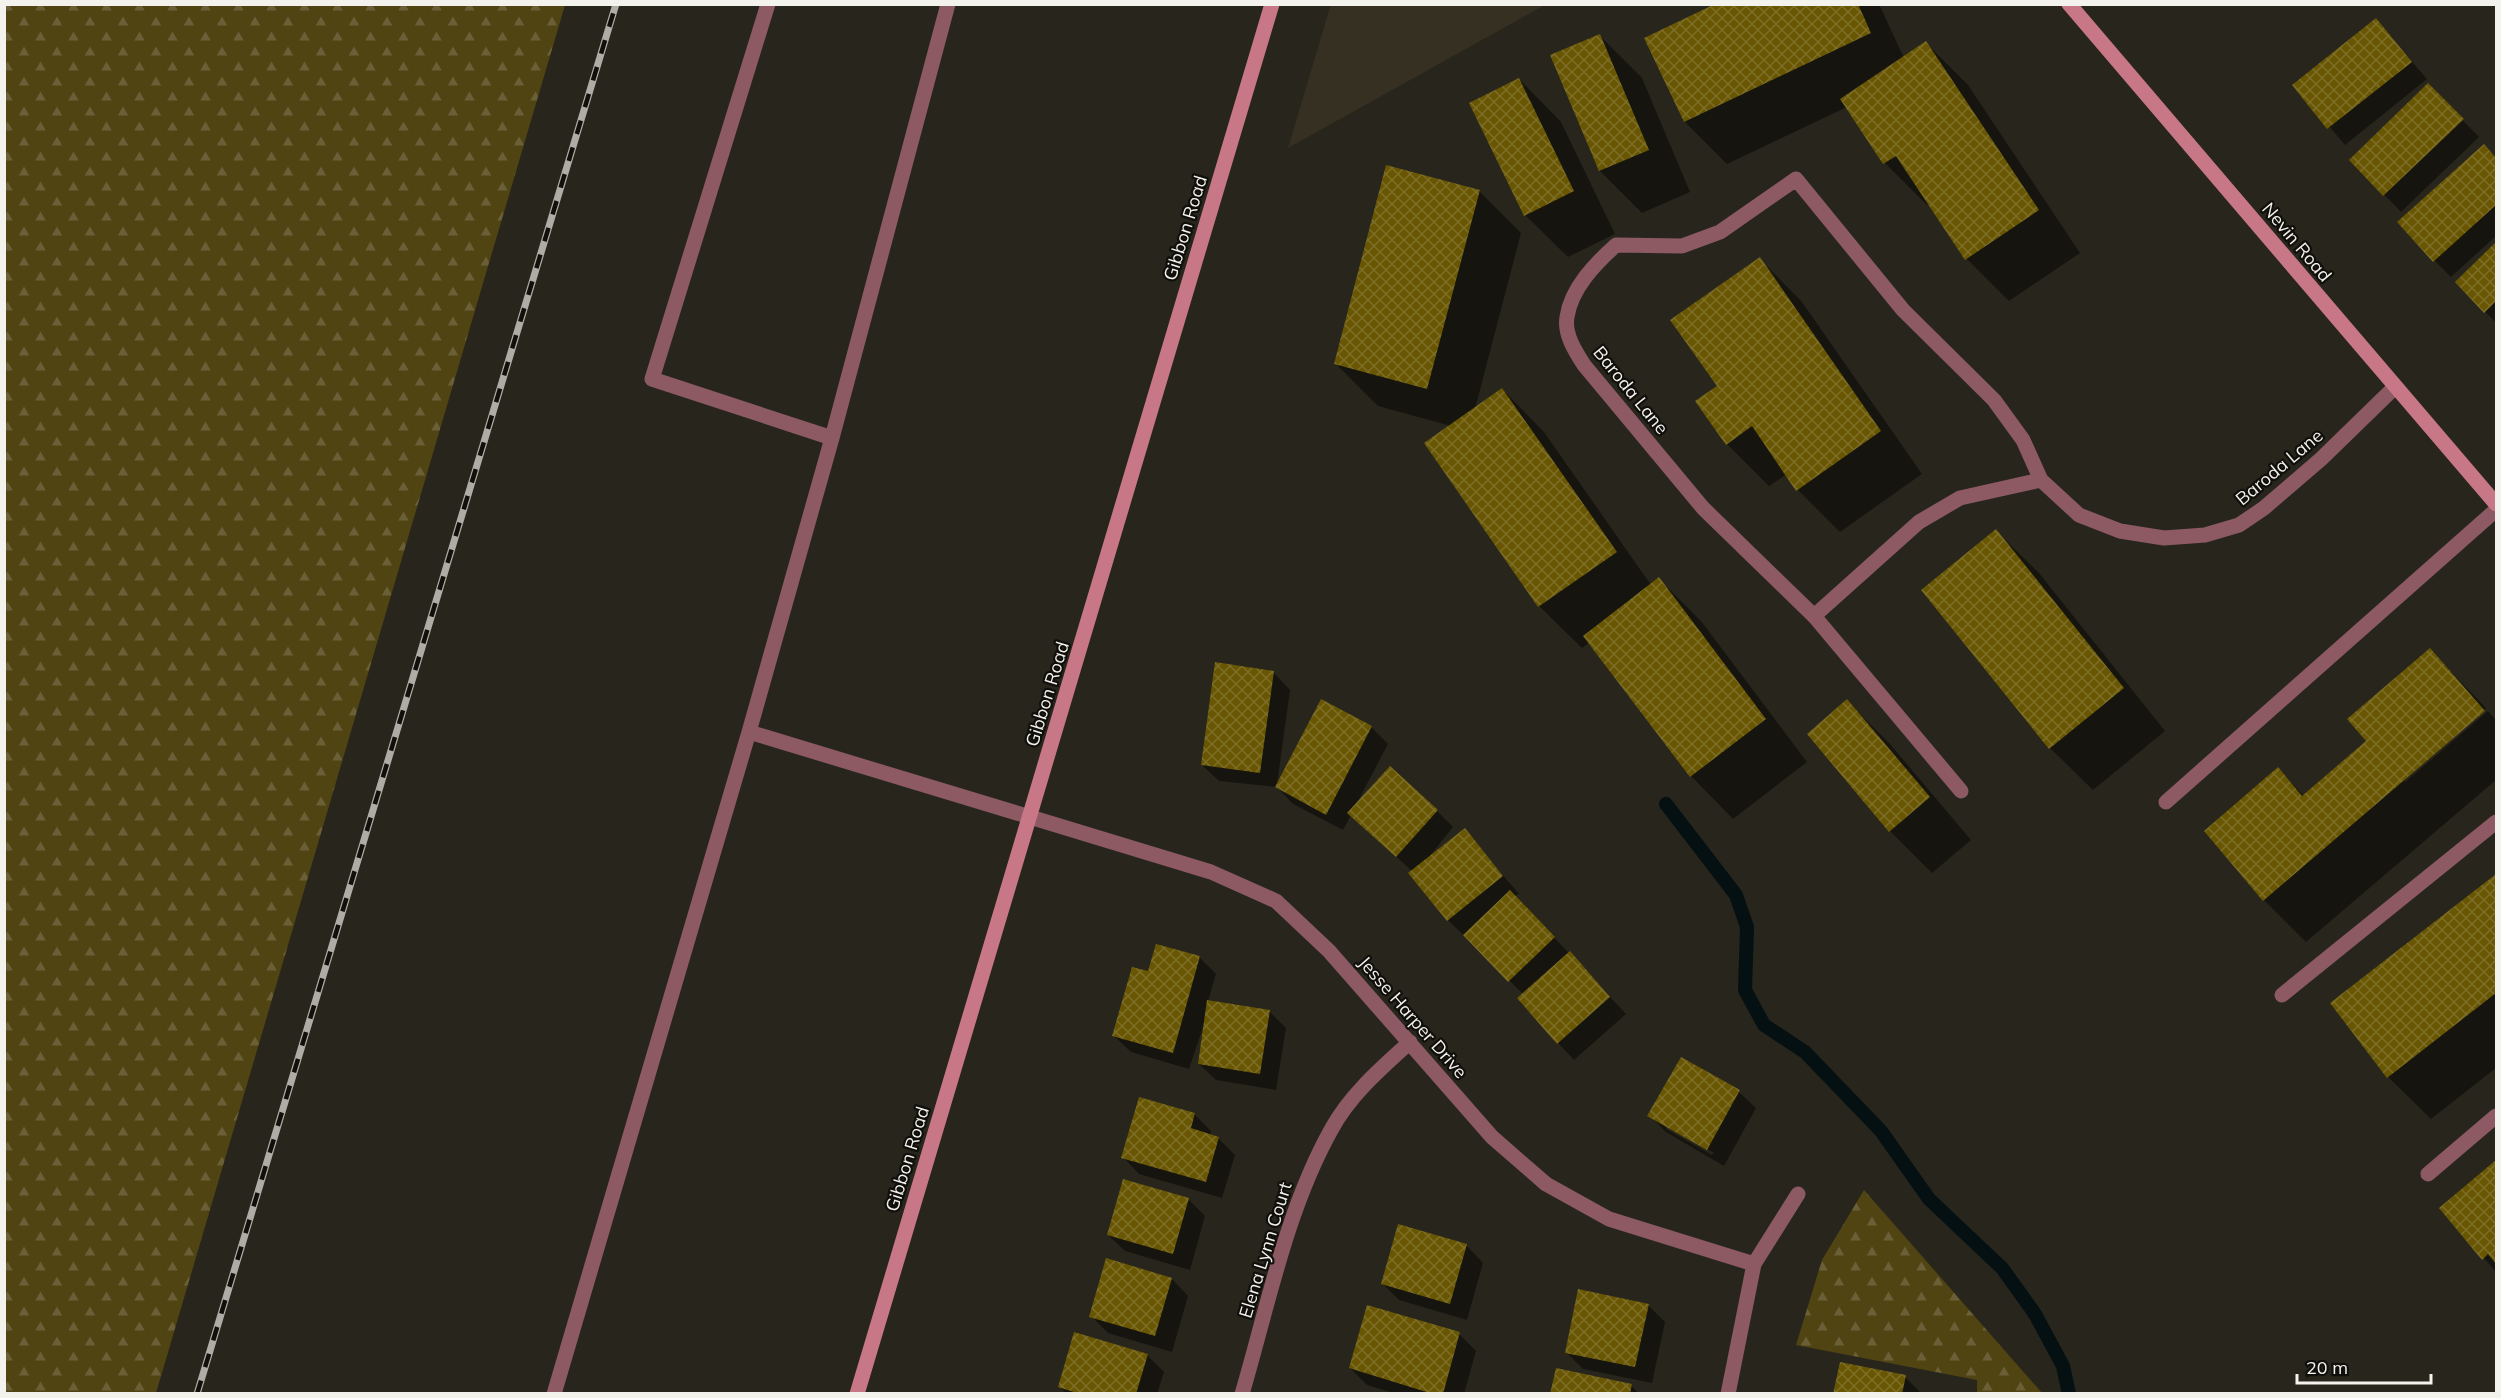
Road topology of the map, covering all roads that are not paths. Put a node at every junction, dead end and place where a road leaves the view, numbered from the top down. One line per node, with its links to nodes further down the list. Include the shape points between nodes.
1 (768, 4): 6 (street, via 652,380)
2 (948, 4): 6 (street)
3 (1272, 4): 14 (main road, Gibbon Road)
4 (2069, 4): 5 (main road, Nevin Road)
5 (2395, 387): 7 (street, Baroda Lane, via 2264,508 2239,525 2205,535 2164,538 2120,531 2079,515); 8 (main road, Nevin Road)
6 (832, 438): 11 (street)
7 (2041, 480): 10 (street, via 1959,498 1919,522); 10 (street, Baroda Lane, via 2023,440 1994,400 1903,310 1796,178 1720,232 1682,246 1616,245 1595,264 1580,287 1567,318 1570,342 1584,365 1703,508)
8 (2496, 504)
9 (2496, 510): 13 (street)
10 (1814, 616): 12 (street)
11 (749, 732): 14 (street, Jesse Harper Drive); 22 (street)
12 (1961, 791)
13 (2166, 802)
14 (1030, 817): 17 (street, Jesse Harper Drive, via 1211,872 1276,902 1329,951); 23 (main road, Gibbon Road)
15 (2496, 822): 16 (street)
16 (2282, 995)
17 (1410, 1042): 21 (street, Jesse Harper Drive, via 1492,1137 1546,1184 1609,1219); 24 (street, Elena Lynn Court, via 1374,1075 1331,1129 1299,1197)
18 (2496, 1116): 19 (street)
19 (2428, 1174)
20 (1798, 1194): 21 (street)
21 (1754, 1264): 25 (street)
22 (554, 1394)
23 (858, 1394)
24 (1242, 1394)
25 (1728, 1394)

